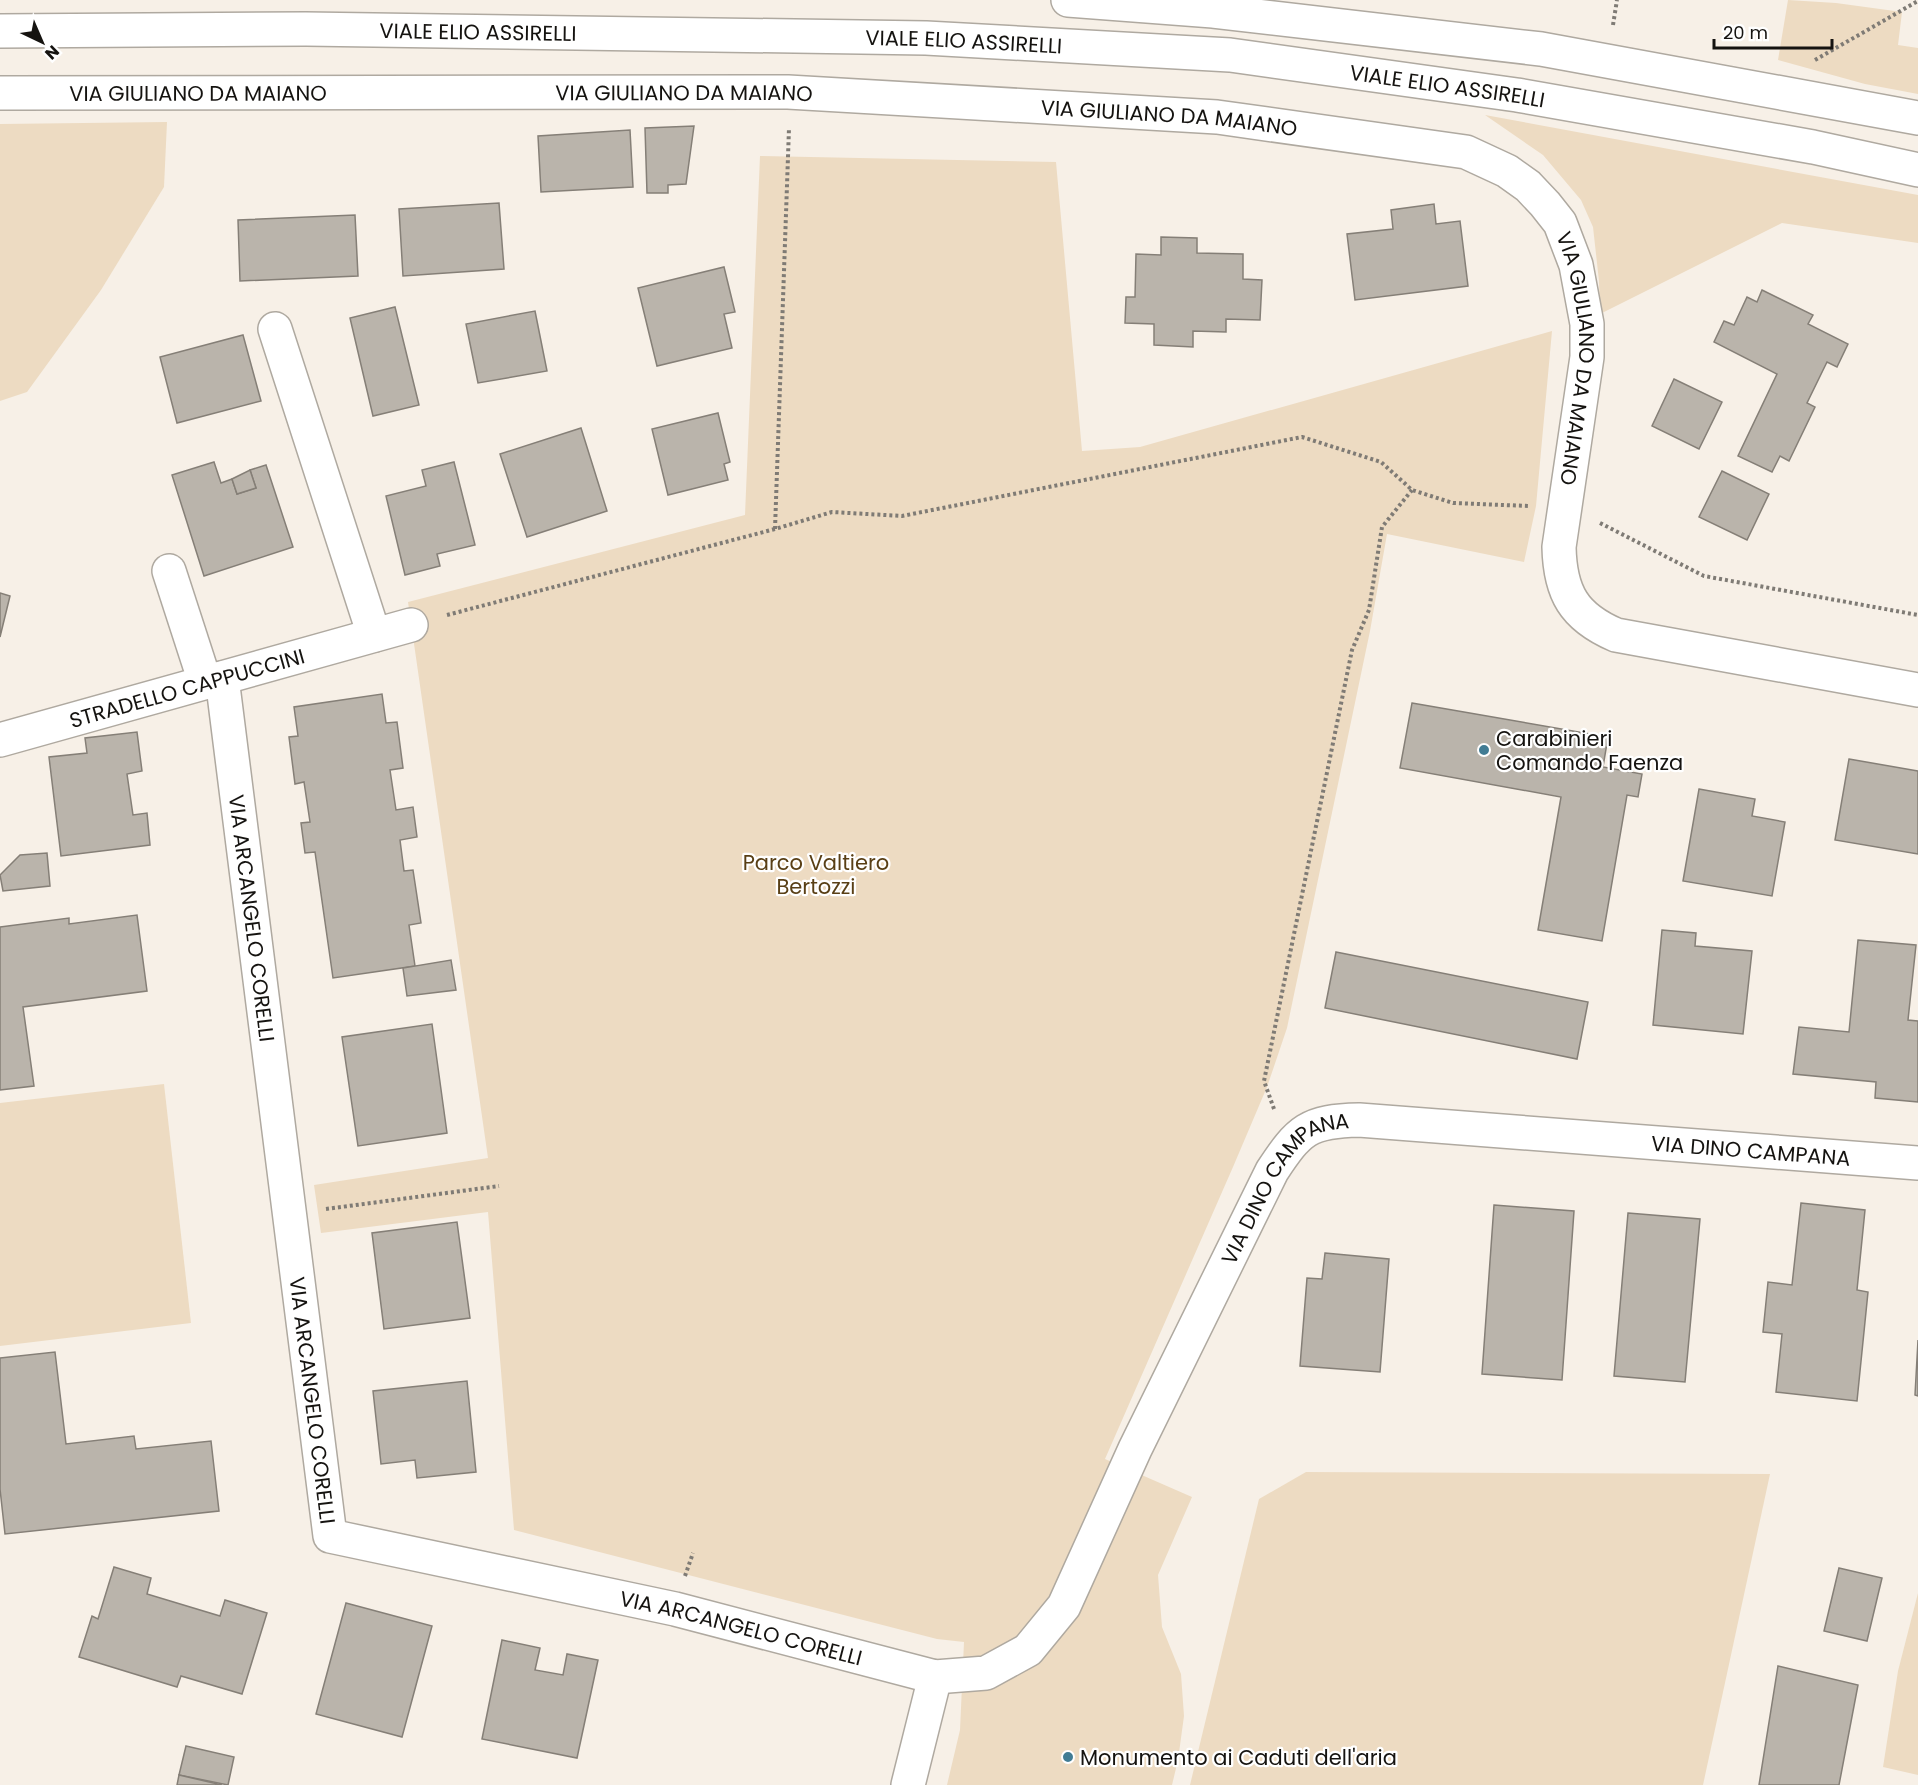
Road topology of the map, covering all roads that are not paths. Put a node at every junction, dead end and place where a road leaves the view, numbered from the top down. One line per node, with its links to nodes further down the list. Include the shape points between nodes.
1 (1068, 0): 4 (street, via 1213,11 1540,49)
2 (0, 31): 5 (street, VIALE ELIO ASSIRELLI, via 306,29 926,38 1230,55 1517,95 1813,147)
3 (0, 93): 11 (street, VIA GIULIANO DA MAIANO, via 788,92 1217,117 1466,152 1507,171 1528,186 1560,223 1576,265 1587,324 1587,357 1559,547 1559,569 1572,602 1595,626 1617,635)
4 (1918, 118)
5 (1918, 170)
6 (275, 329): 9 (street)
7 (169, 571): 10 (street, VIA ARCANGELO CORELLI)
8 (411, 625): 9 (street, STRADELLO CAPPUCCINI)
9 (374, 635): 10 (street, STRADELLO CAPPUCCINI)
10 (213, 680): 12 (street, STRADELLO CAPPUCCINI); 14 (street, VIA ARCANGELO CORELLI, via 290,1214 330,1536 675,1609)
11 (1918, 690)
12 (0, 740)
13 (1918, 1163): 14 (street, VIA DINO CAMPANA, via 1359,1120 1333,1120 1308,1128 1288,1146 1272,1171 1135,1449 1064,1606 1028,1650 987,1673)
14 (935, 1677): 15 (street)
15 (908, 1785)

